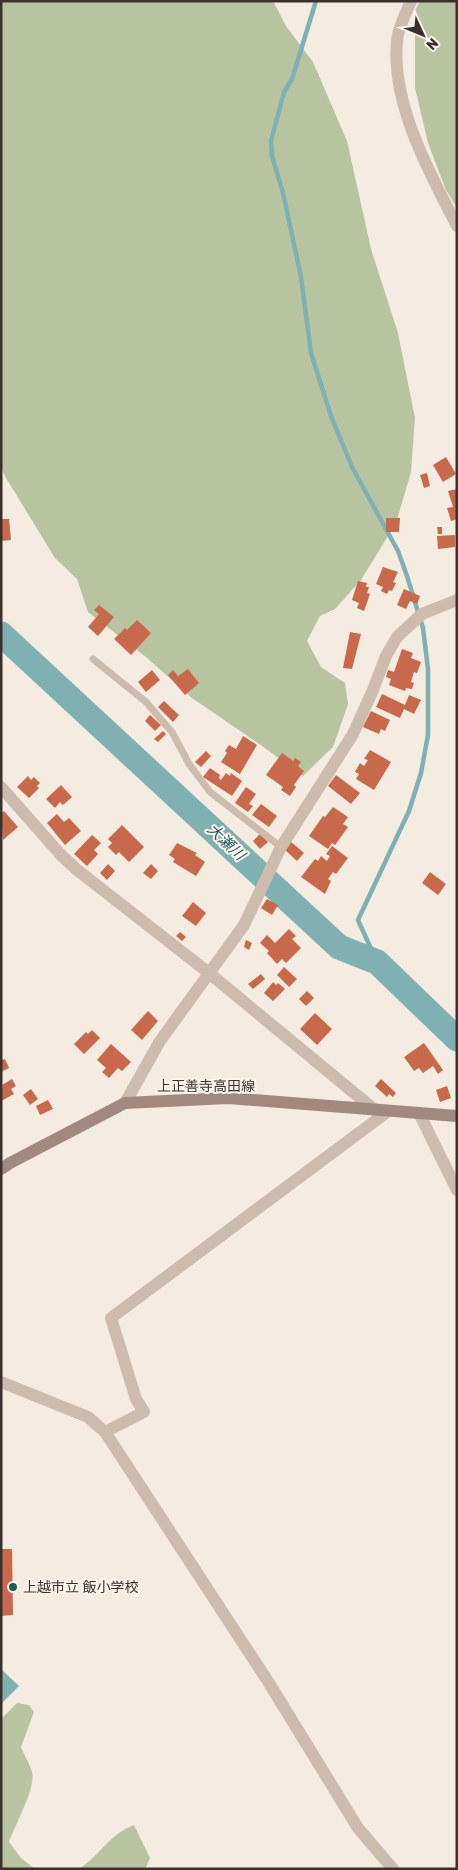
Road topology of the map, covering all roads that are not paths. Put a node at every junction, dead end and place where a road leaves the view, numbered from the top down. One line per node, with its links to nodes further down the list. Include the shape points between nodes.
1 (411, 1): 2 (street, via 397,39 396,75 406,118)
2 (457, 226)
3 (457, 600): 6 (street, via 422,614 397,637 353,734)
4 (93, 659): 6 (lane, via 146,702 172,732 189,764 210,792)
5 (1, 787): 7 (street, via 76,869)
6 (281, 846): 7 (street, via 244,925)
7 (209, 973): 8 (street, via 160,1041); 9 (street)
8 (125, 1103): 9 (main road, 上正善寺高田線, via 228,1098); 12 (main road, 上正善寺高田線)
9 (382, 1111): 10 (main road, 上正善寺高田線); 15 (street, via 111,1318 136,1399 144,1412)
10 (419, 1114): 11 (main road, 上正善寺高田線); 13 (street)
11 (457, 1116)
12 (1, 1169)
13 (457, 1190)
14 (1, 1382): 15 (street, via 88,1417)
15 (105, 1432): 16 (street, via 274,1691 358,1828)
16 (393, 1869)

